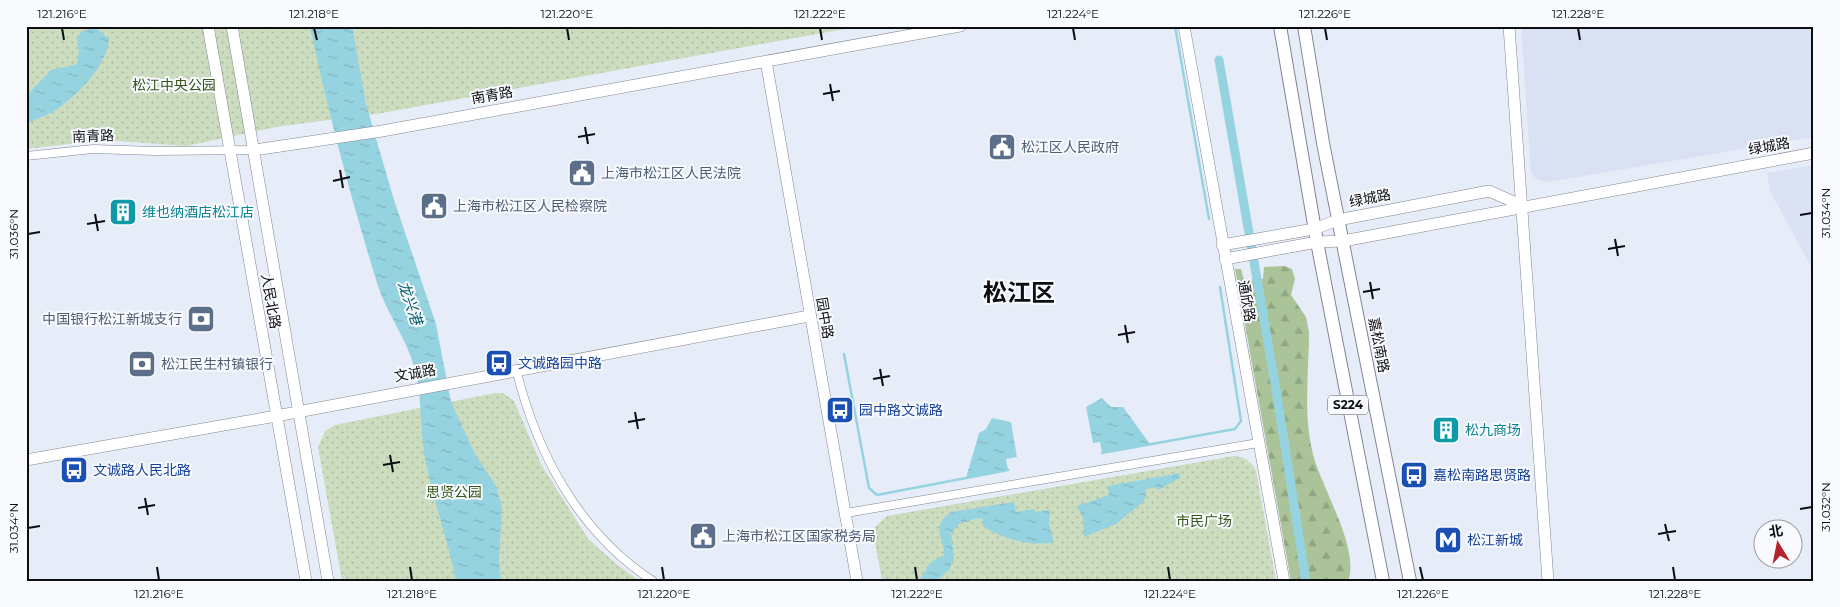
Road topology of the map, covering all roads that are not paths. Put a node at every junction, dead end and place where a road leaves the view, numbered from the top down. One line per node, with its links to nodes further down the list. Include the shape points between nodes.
1 (208, 26): 10 (street, 人民北路)
2 (232, 26): 9 (street, 人民北路)
3 (960, 26): 8 (street, 南青路)
4 (1184, 26): 18 (street, 通欣路)
5 (1280, 26): 15 (main road, S224)
6 (1304, 26): 14 (main road, 嘉松南路 / S224)
7 (1509, 26): 13 (street)
8 (766, 60): 9 (street, 南青路, via 382,131); 20 (street, 园中路)
9 (254, 150): 10 (street, 南青路); 22 (street, 人民北路)
10 (230, 152): 12 (street, 南青路, via 93,149); 23 (street, 人民北路)
11 (1814, 153): 13 (street, 绿城路)
12 (26, 156)
13 (1523, 206): 14 (street, 绿城路, via 1489,191); 16 (street, 绿城路); 34 (street)
14 (1338, 220): 15 (street, 绿城路); 16 (main road, 嘉松南路 / S224)
15 (1314, 229): 17 (main road, S224); 18 (street, 绿城路)
16 (1343, 241): 17 (street, 绿城路); 33 (main road, 嘉松南路 / S224)
17 (1317, 242): 19 (street, 绿城路); 32 (main road, S224)
18 (1227, 245): 19 (street, 通欣路)
19 (1230, 258): 24 (street, 通欣路)
20 (809, 316): 21 (street, 文诚路); 26 (street, 园中路)
21 (516, 369): 22 (street, 文诚路); 29 (street, via 540,441 560,482 615,553)
22 (297, 410): 23 (street, 文诚路); 28 (street, 人民北路)
23 (276, 416): 25 (street, 文诚路); 27 (street, 人民北路)
24 (1258, 443): 26 (street); 31 (street, 通欣路)
25 (26, 460)
26 (846, 513): 30 (street, 园中路)
27 (306, 581)
28 (328, 581)
29 (653, 581)
30 (857, 581)
31 (1284, 581)
32 (1383, 581)
33 (1410, 581)
34 (1548, 581)

